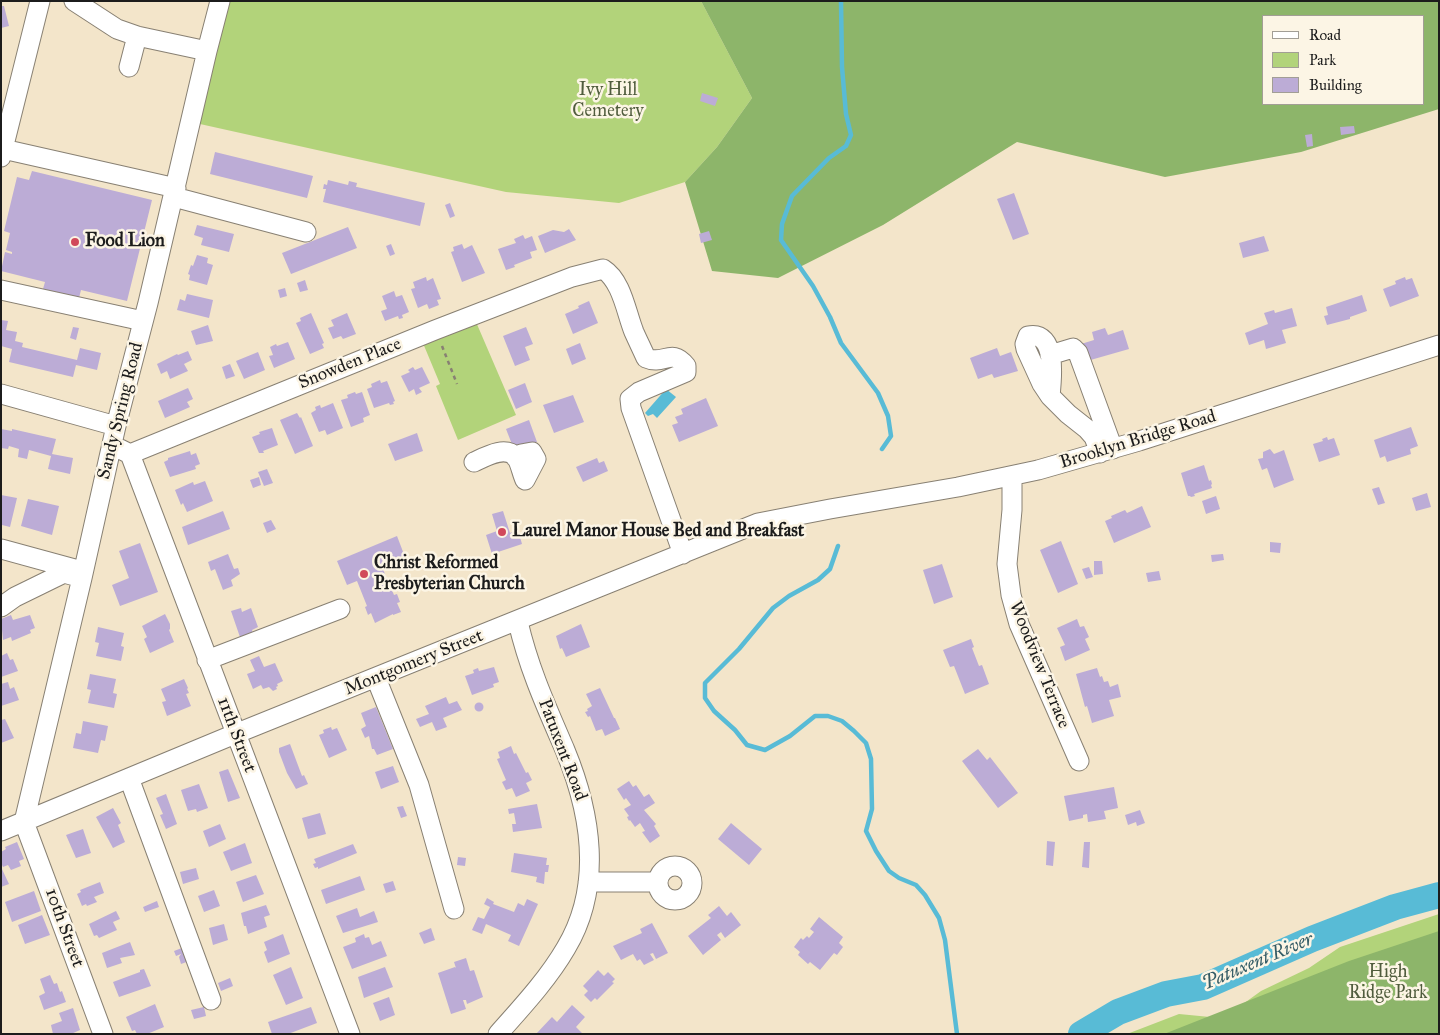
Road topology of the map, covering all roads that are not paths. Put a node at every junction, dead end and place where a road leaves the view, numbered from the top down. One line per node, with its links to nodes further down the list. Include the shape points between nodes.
1 (40, 1): 7 (street)
2 (74, 1): 4 (street, via 117,28)
3 (220, 1): 5 (street, Sandy Spring Road)
4 (137, 36): 5 (street); 6 (street)
5 (207, 51): 8 (street, Sandy Spring Road)
6 (129, 67)
7 (2, 153): 8 (street)
8 (175, 192): 9 (street); 11 (street, Sandy Spring Road)
9 (306, 232)
10 (1, 290): 11 (street)
11 (143, 321): 16 (street, Sandy Spring Road)
12 (1439, 345): 18 (street, Brooklyn Bridge Road)
13 (1050, 355): 15 (street); 15 (street, via 1043,338 1028,336 1026,349); 18 (street, via 1073,348 1078,353)
14 (1, 394): 16 (street)
15 (1050, 396): 18 (street)
16 (116, 426): 17 (street, Sandy Spring Road)
17 (112, 446): 19 (street); 26 (street, Sandy Spring Road)
18 (1106, 451): 22 (street, Brooklyn Bridge Road)
19 (130, 454): 25 (street, Snowden Place, via 435,330 572,277 603,269 611,274 619,290 646,358 676,357 686,366 686,372 630,399); 30 (street, 11th Street)
20 (516, 458): 21 (street, via 510,453 495,453)
21 (474, 462)
22 (1012, 476): 23 (street, Brooklyn Bridge Road); 33 (street, Woodview Terrace, via 1007,564 1010,596 1019,624)
23 (830, 509): 25 (street, Montgomery Street, via 758,523)
24 (1, 549): 26 (street)
25 (683, 554): 29 (street, Montgomery Street)
26 (83, 575): 27 (street, via 64,573); 35 (street, Sandy Spring Road)
27 (1, 607)
28 (340, 609): 30 (street)
29 (518, 622): 31 (street, Montgomery Street); 37 (street, Patuxent Road, via 531,670 583,802 590,852)
30 (207, 660): 32 (street, 11th Street)
31 (376, 678): 32 (street, Montgomery Street); 39 (street, via 418,785)
32 (235, 734): 34 (street, Montgomery Street); 42 (street, 11th Street)
33 (1080, 761)
34 (129, 778): 35 (street, Montgomery Street); 40 (street)
35 (24, 822): 36 (street, Montgomery Street); 41 (street, 10th Street)
36 (1, 831)
37 (588, 882): 38 (street); 43 (street, Patuxent Road, via 581,918 566,948 525,1004)
38 (658, 882)
39 (454, 909)
40 (211, 1000)
41 (103, 1034)
42 (350, 1034)
43 (498, 1034)

